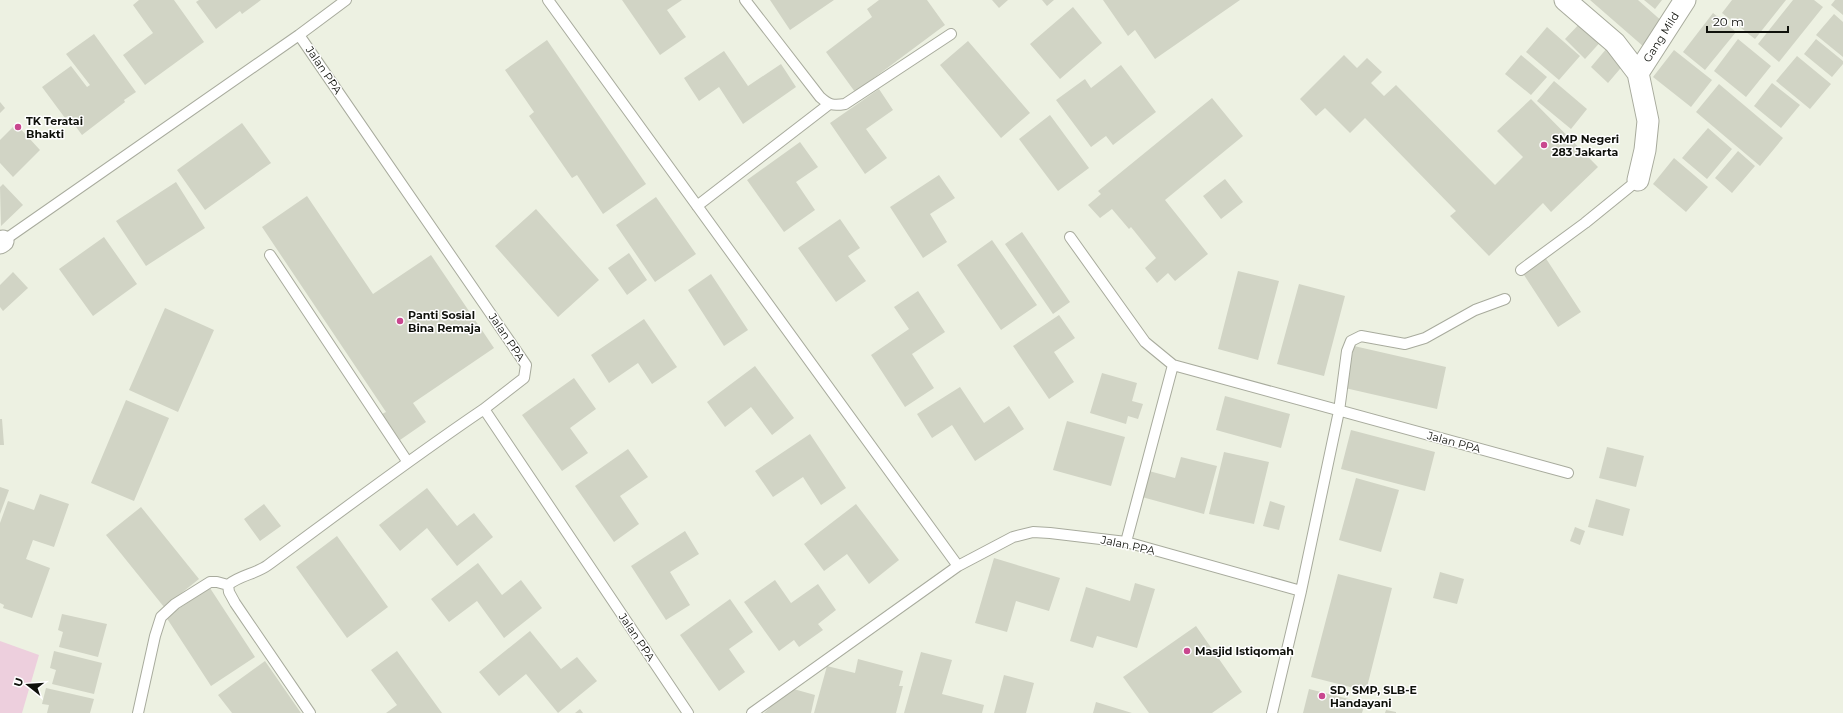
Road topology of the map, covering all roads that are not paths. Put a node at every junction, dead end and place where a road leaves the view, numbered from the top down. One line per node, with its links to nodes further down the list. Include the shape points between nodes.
1 (346, 0): 7 (lane)
2 (548, 0): 11 (lane)
3 (745, 0): 9 (lane)
4 (1565, 0): 8 (street, via 1615,43)
5 (1684, 0): 8 (street, Gang Mild)
6 (952, 34): 9 (lane, via 845,104)
7 (299, 35): 13 (lane); 18 (lane, Jalan PPA, via 526,365 524,378)
8 (1638, 73): 10 (street, via 1648,121)
9 (828, 105): 11 (lane)
10 (1638, 180): 15 (lane)
11 (697, 206): 23 (lane)
12 (1070, 237): 17 (lane, Jalan PPA, via 1145,342)
13 (2, 242)
14 (270, 255): 20 (lane)
15 (1521, 270)
16 (1505, 299): 19 (lane, via 1475,310 1425,338 1405,344 1361,336 1351,341)
17 (1174, 365): 19 (lane, Jalan PPA); 22 (lane)
18 (484, 408): 20 (lane); 28 (lane, Jalan PPA)
19 (1339, 411): 21 (lane, Jalan PPA); 25 (lane)
20 (407, 461): 24 (lane, via 263,570 234,580)
21 (1568, 473)
22 (1126, 542): 23 (lane, Jalan PPA, via 1033,532 1013,538); 25 (lane, Jalan PPA)
23 (958, 566): 29 (lane, Jalan PPA)
24 (228, 585): 26 (lane, via 210,582 175,604 161,617); 27 (lane, via 235,603)
25 (1301, 591): 30 (lane)
26 (138, 713)
27 (310, 713)
28 (688, 713)
29 (752, 713)
30 (1272, 713)

